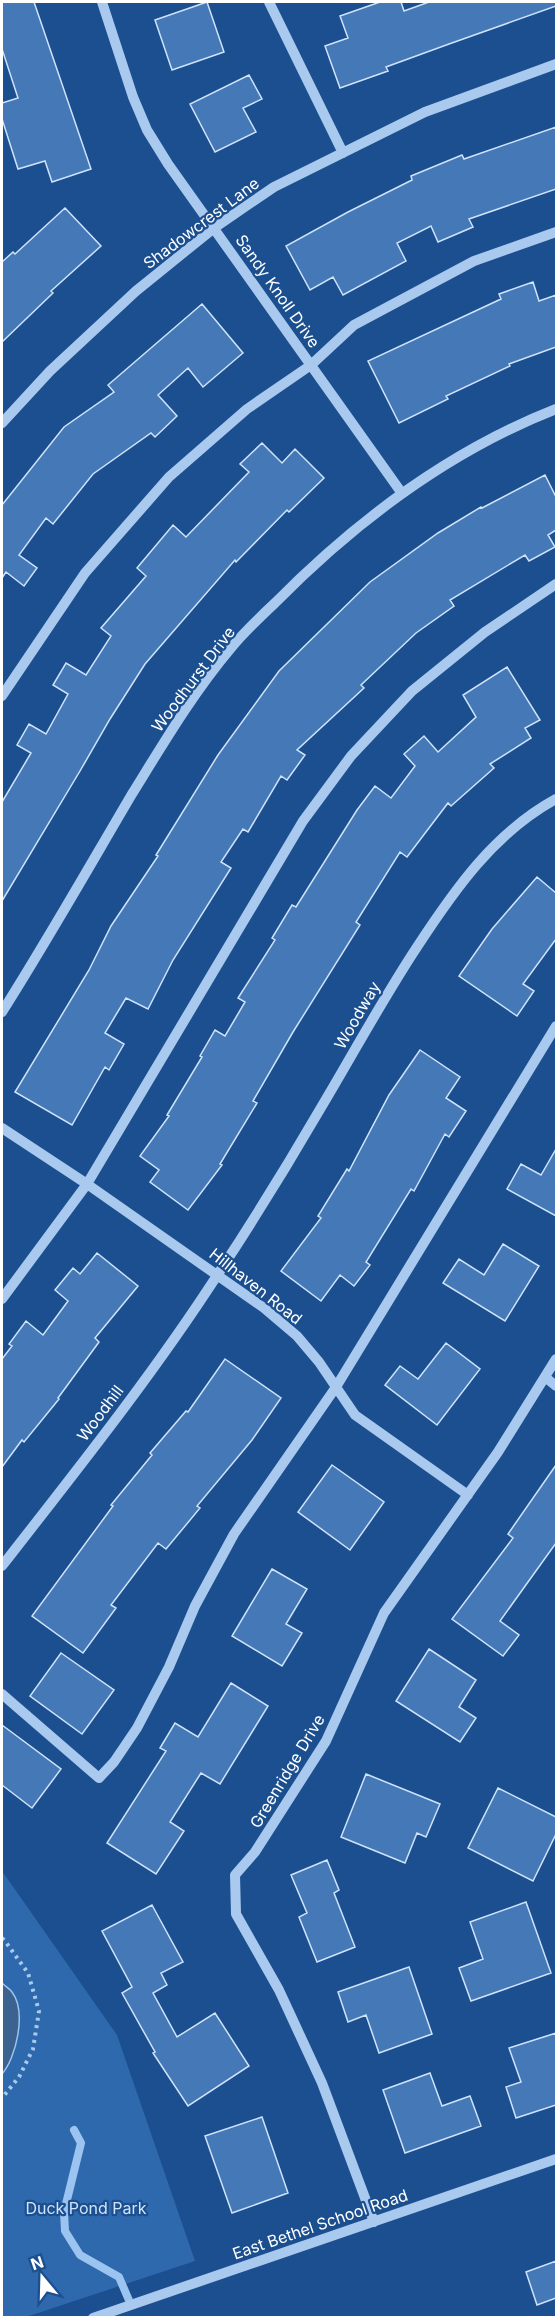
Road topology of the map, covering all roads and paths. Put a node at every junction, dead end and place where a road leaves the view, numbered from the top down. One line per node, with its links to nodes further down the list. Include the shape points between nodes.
1 (102, 2): 5 (street, Sandy Knoll Drive, via 147,130)
2 (268, 2): 4 (street)
3 (556, 64): 4 (street, Shadowcrest Lane, via 425,112)
4 (343, 153): 5 (street, Shadowcrest Lane, via 274,187)
5 (214, 228): 7 (street, Sandy Knoll Drive); 9 (street, Shadowcrest Lane, via 136,291 50,371)
6 (556, 232): 7 (street, via 474,261 354,325)
7 (311, 365): 10 (street, Sandy Knoll Drive); 12 (street, via 247,410 169,477 85,573)
8 (556, 409): 10 (street, Woodhurst Drive, via 454,460)
9 (2, 423)
10 (401, 492): 14 (street, Woodhurst Drive, via 353,530 231,647 170,732)
11 (556, 584): 17 (street, via 485,632 412,691 351,756 303,821)
12 (2, 696)
13 (556, 799): 18 (street, Woodway, via 508,831 477,862 439,912)
14 (2, 1012)
15 (556, 1026): 23 (street)
16 (2, 1128): 17 (street, Hillhaven Road)
17 (87, 1184): 18 (street, Hillhaven Road); 19 (street)
18 (218, 1274): 23 (street, Hillhaven Road, via 297,1336); 25 (street, Woodhill, via 118,1416)
19 (2, 1299)
20 (556, 1359): 21 (street, Greenridge Drive)
21 (545, 1377): 22 (street); 24 (street, Greenridge Drive)
22 (556, 1386)
23 (336, 1387): 24 (street, Hillhaven Road, via 355,1415); 26 (street, via 234,1534 137,1728 99,1778)
24 (468, 1495): 30 (street, Greenridge Drive, via 384,1612 326,1740 255,1852 235,1875 236,1914 279,1989 322,2083)
25 (2, 1566)
26 (2, 1694)
27 (2, 1938): 28 (path, via 28,1973 39,2011 33,2049 19,2077)
28 (2, 2098)
29 (556, 2159): 30 (street, East Bethel School Road)
30 (374, 2222): 31 (street, East Bethel School Road)
31 (93, 2318)

